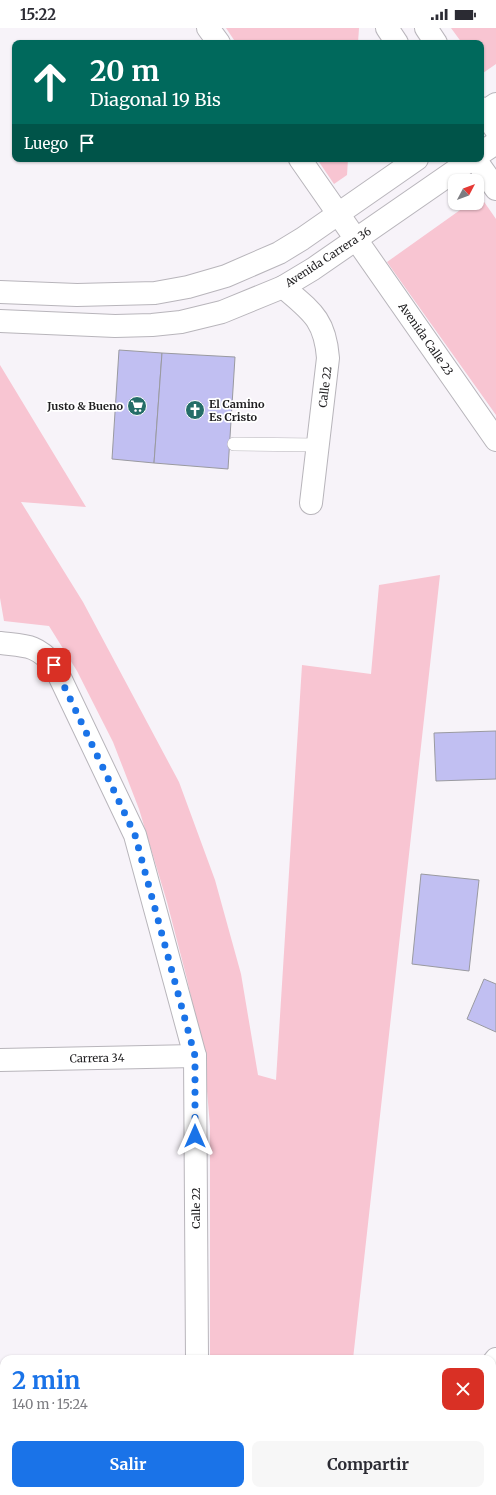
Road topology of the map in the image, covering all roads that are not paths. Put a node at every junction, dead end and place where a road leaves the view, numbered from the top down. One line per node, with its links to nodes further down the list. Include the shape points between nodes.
1 (208, 28): 4 (main road)
2 (387, 28): 5 (main road)
3 (426, 28): 6 (main road)
4 (217, 40)
5 (395, 40)
6 (434, 40)
7 (485, 110): 8 (main road)
8 (496, 130)
9 (496, 143): 10 (main road)
10 (484, 151)
11 (302, 162): 16 (main road, Avenida Calle 23)
12 (413, 162): 16 (main road)
13 (470, 162): 17 (main road, Avenida Carrera 36)
14 (476, 162): 15 (main road)
15 (496, 190)
16 (339, 214): 17 (main road, Avenida Calle 23); 19 (main road, via 279,253 226,276 188,287 155,293 77,295)
17 (356, 239): 18 (main road, Avenida Carrera 36); 21 (main road, Avenida Calle 23)
18 (284, 287): 20 (main road, Avenida Carrera 36, via 222,312 181,322 114,326); 23 (main road, Calle 22, via 315,316 327,345 328,358)
19 (0, 292)
20 (0, 321)
21 (496, 440)
22 (234, 444): 23 (lane)
23 (318, 445): 24 (main road, Calle 22)
24 (311, 503)
25 (0, 643): 26 (main road, Calle 22, via 29,646 44,654 54,665 135,835)
26 (195, 1056): 27 (main road, Carrera 34); 28 (main road, Calle 22)
27 (0, 1060)
28 (197, 1355)

